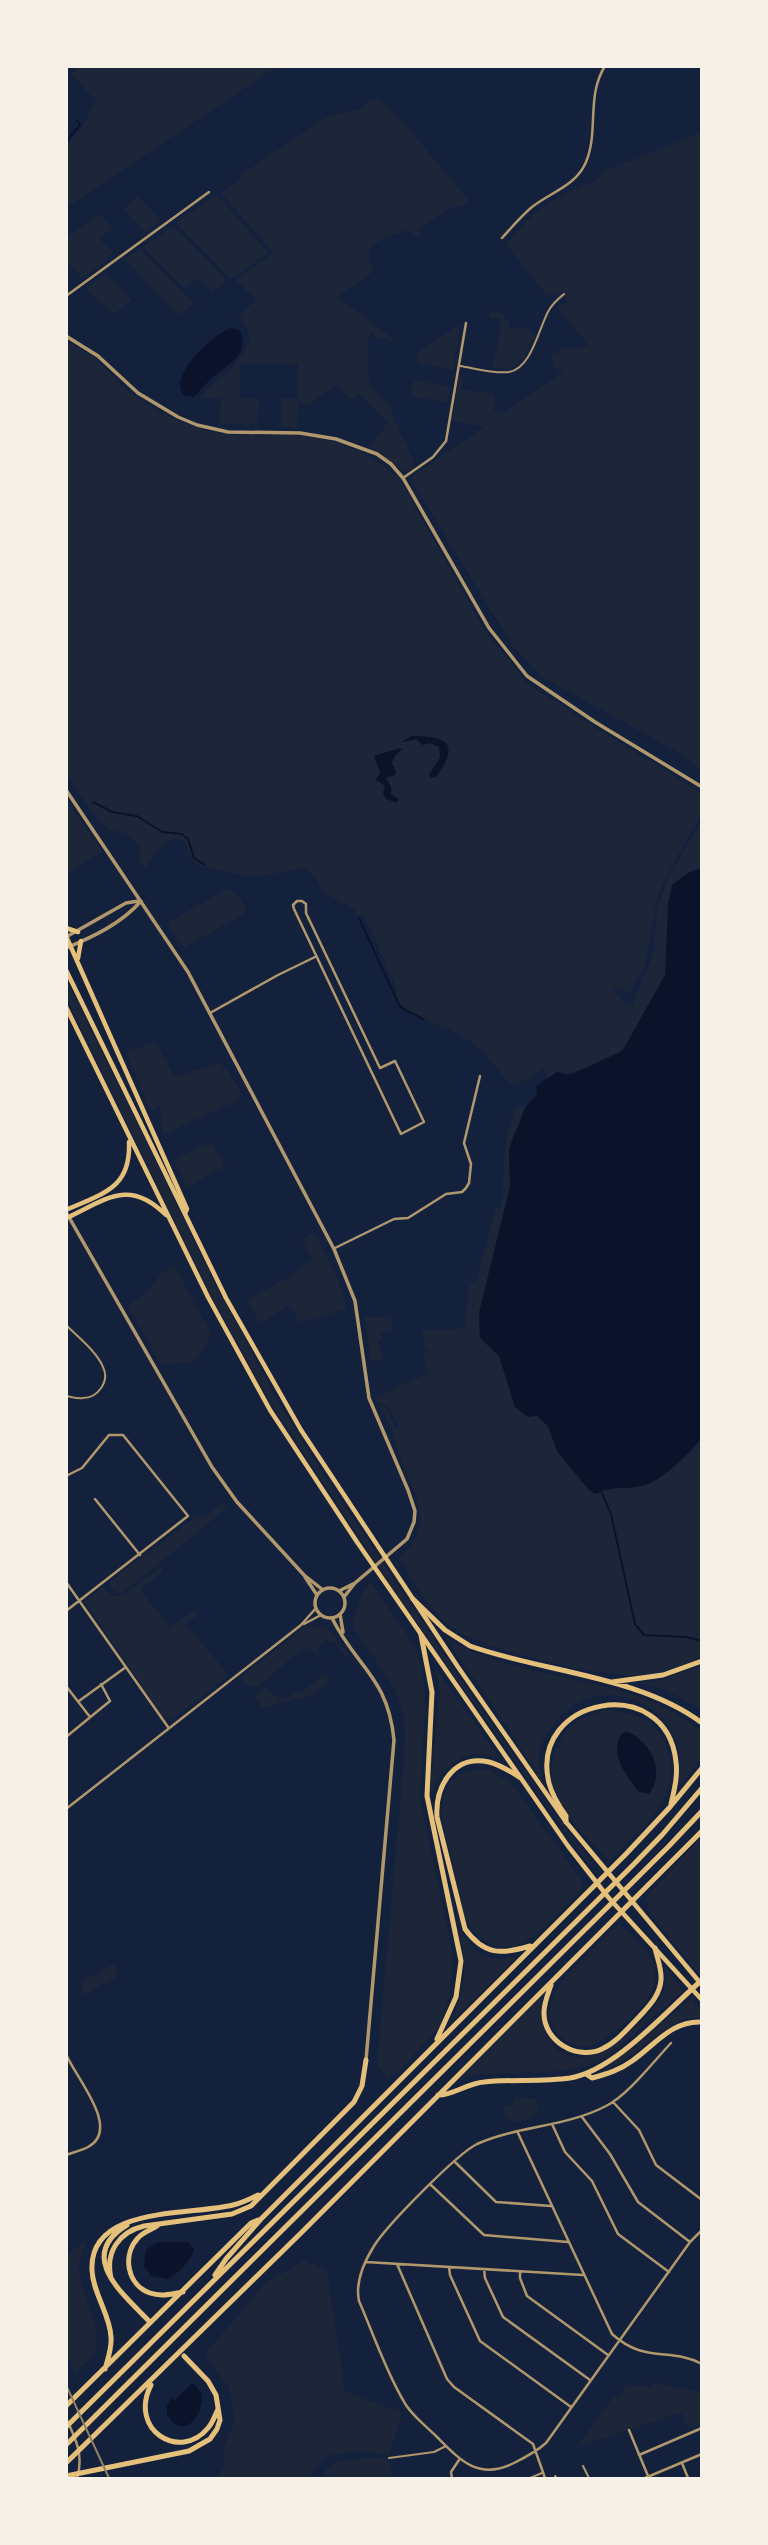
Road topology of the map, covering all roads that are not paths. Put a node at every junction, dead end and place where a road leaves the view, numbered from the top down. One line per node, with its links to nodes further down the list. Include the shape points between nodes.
1 (605, 66): 3 (street, via 596,84 590,148 582,171 568,186 532,207)
2 (209, 192): 5 (street)
3 (502, 238)
4 (564, 294): 8 (lane, via 550,308 529,354 517,368 509,372)
5 (66, 296)
6 (466, 323): 8 (street)
7 (66, 336): 9 (street, via 98,356 138,393 187,421 228,432 300,433 347,442 386,460)
8 (459, 366): 9 (street, via 446,441 433,457)
9 (403, 478): 10 (street, via 479,612 521,670 539,686)
10 (702, 787)
11 (66, 790): 12 (street)
12 (141, 901): 14 (street, via 126,903); 16 (street); 22 (street)
13 (66, 928): 14 (main road)
14 (78, 932): 15 (street)
15 (67, 937): 17 (main road)
16 (82, 942): 17 (street); 19 (main road)
17 (69, 947): 19 (main road)
18 (317, 957): 18 (street, via 401,1134 424,1122 395,1061 380,1068 306,913 306,904 297,901 294,909); 22 (street)
19 (78, 959): 26 (main road, via 187,1209)
20 (66, 970): 26 (main road)
21 (66, 1007): 24 (main road)
22 (210, 1013): 28 (street)
23 (480, 1076): 28 (street, via 464,1143 471,1164 467,1188 446,1194 408,1219 394,1219)
24 (129, 1137): 25 (main road, via 128,1167 119,1182); 27 (main road)
25 (67, 1214): 27 (main road, via 121,1194 136,1194); 34 (street, via 212,1467 237,1502)
26 (185, 1214): 41 (main road, via 265,1369)
27 (169, 1218): 50 (main road, via 264,1400)
28 (334, 1249): 36 (street, via 355,1301 369,1398 412,1501 414,1522 400,1546)
29 (66, 1325): 30 (lane, via 101,1362 105,1381 84,1399)
30 (66, 1396)
31 (66, 1476): 33 (street, via 82,1468 106,1438 114,1434 126,1438 188,1516)
32 (95, 1499): 33 (street)
33 (140, 1555): 42 (street)
34 (304, 1575): 37 (street); 39 (street)
35 (66, 1582): 42 (street)
36 (355, 1583): 38 (street); 40 (street)
37 (323, 1590): 38 (street); 39 (street)
38 (339, 1591): 40 (street)
39 (317, 1595): 43 (street)
40 (344, 1597): 45 (street)
41 (412, 1599): 53 (highway, via 470,1646); 67 (main road)
42 (80, 1601): 44 (street); 52 (street)
43 (316, 1608): 46 (street); 48 (street)
44 (66, 1611)
45 (340, 1614): 47 (street); 49 (street)
46 (321, 1615): 47 (street); 48 (street)
47 (332, 1618): 49 (street)
48 (301, 1626): 59 (street)
49 (343, 1634): 78 (street, via 382,1691 394,1740)
50 (421, 1635): 62 (main road); 76 (highway, via 432,1692 427,1796 460,1961 456,1997)
51 (702, 1661): 53 (highway, via 663,1675)
52 (125, 1667): 54 (street); 59 (street)
53 (609, 1683): 58 (highway, via 660,1699)
54 (101, 1684): 56 (street); 57 (street, via 110,1700)
55 (66, 1686): 56 (street)
56 (79, 1701): 57 (street)
57 (90, 1717): 60 (street)
58 (702, 1723)
59 (168, 1727): 65 (street)
60 (66, 1737)
61 (702, 1768): 64 (highway)
62 (519, 1777): 69 (highway, via 488,1762 460,1767 441,1785 437,1817 461,1920 470,1936 499,1952); 70 (main road, via 589,1873)
63 (702, 1788): 105 (highway, via 663,1835)
64 (670, 1807): 67 (highway, via 677,1768 667,1734 642,1711 603,1704 573,1717 551,1745 548,1781); 69 (highway)
65 (66, 1809)
66 (702, 1811): 122 (highway)
67 (566, 1822): 72 (main road)
68 (702, 1831): 71 (highway)
69 (533, 1945): 76 (highway)
70 (655, 1948): 71 (highway, via 661,1971 657,1995 617,2039 594,2052 574,2051 550,2032 544,2012); 73 (main road)
71 (552, 1982): 80 (highway)
72 (702, 1982): 79 (highway, via 615,2057)
73 (702, 2000)
74 (702, 2022): 79 (highway, via 677,2026 609,2074 592,2078)
75 (671, 2043): 81 (street)
76 (434, 2045): 91 (highway)
77 (66, 2054): 85 (street, via 102,2126 94,2143)
78 (366, 2060): 88 (highway, via 354,2102)
79 (586, 2074): 80 (highway, via 480,2082)
80 (438, 2095): 113 (highway)
81 (613, 2102): 82 (street); 89 (street, via 636,2126 656,2165)
82 (582, 2116): 83 (street); 96 (street, via 638,2202)
83 (552, 2124): 84 (street); 102 (street, via 565,2152 592,2181 618,2234)
84 (518, 2133): 86 (street, via 478,2144); 90 (street)
85 (66, 2155)
86 (454, 2161): 87 (street); 90 (street, via 496,2202)
87 (431, 2185): 95 (street, via 484,2235); 97 (street, via 375,2245)
88 (263, 2193): 92 (highway, via 232,2206); 93 (highway, via 240,2212)
89 (702, 2200)
90 (551, 2206): 95 (street)
91 (261, 2219): 105 (highway); 106 (highway, via 251,2223)
92 (131, 2221): 104 (highway, via 104,2247 104,2263); 112 (highway, via 108,2232 92,2261 95,2287 111,2332)
93 (160, 2224): 104 (highway, via 137,2228 120,2239 109,2259); 106 (highway, via 134,2244 128,2258 130,2272 150,2293)
94 (702, 2230): 96 (street)
95 (568, 2242): 103 (street)
96 (690, 2242): 102 (street)
97 (366, 2262): 98 (street); 123 (street, via 357,2291 403,2401)
98 (397, 2264): 99 (street); 124 (street, via 447,2379)
99 (449, 2267): 100 (street); 116 (street, via 480,2341)
100 (484, 2269): 101 (street); 114 (street, via 503,2317)
101 (520, 2272): 103 (street); 109 (street, via 527,2297)
102 (668, 2272): 108 (street)
103 (584, 2275): 108 (street)
104 (111, 2278): 107 (highway)
105 (209, 2285): 119 (highway)
106 (183, 2292): 112 (highway)
107 (149, 2321)
108 (619, 2340): 109 (street); 111 (street, via 647,2354)
109 (608, 2354): 114 (street)
110 (184, 2356): 117 (highway, via 212,2386)
111 (702, 2364)
112 (105, 2369): 115 (highway)
113 (154, 2379): 117 (highway, via 144,2411 152,2428 166,2439 198,2437); 129 (highway)
114 (590, 2380): 116 (street)
115 (66, 2406)
116 (571, 2407): 124 (street)
117 (218, 2409): 133 (highway, via 217,2430 201,2446)
118 (66, 2418): 135 (street, via 80,2452)
119 (66, 2427)
120 (702, 2428): 126 (street)
121 (629, 2430): 126 (street)
122 (67, 2445)
123 (447, 2446): 127 (lane); 128 (street)
124 (537, 2451): 128 (street, via 492,2471 475,2469); 132 (street)
125 (702, 2454): 130 (street)
126 (639, 2455): 134 (street)
127 (389, 2458)
128 (460, 2459): 136 (street, via 451,2472)
129 (66, 2463)
130 (682, 2463): 134 (street); 140 (street)
131 (583, 2466): 139 (lane)
132 (543, 2473): 137 (lane); 138 (street)
133 (67, 2476)
134 (647, 2478)
135 (77, 2479)
136 (452, 2479)
137 (530, 2479)
138 (545, 2479)
139 (589, 2479)
140 (688, 2479)

